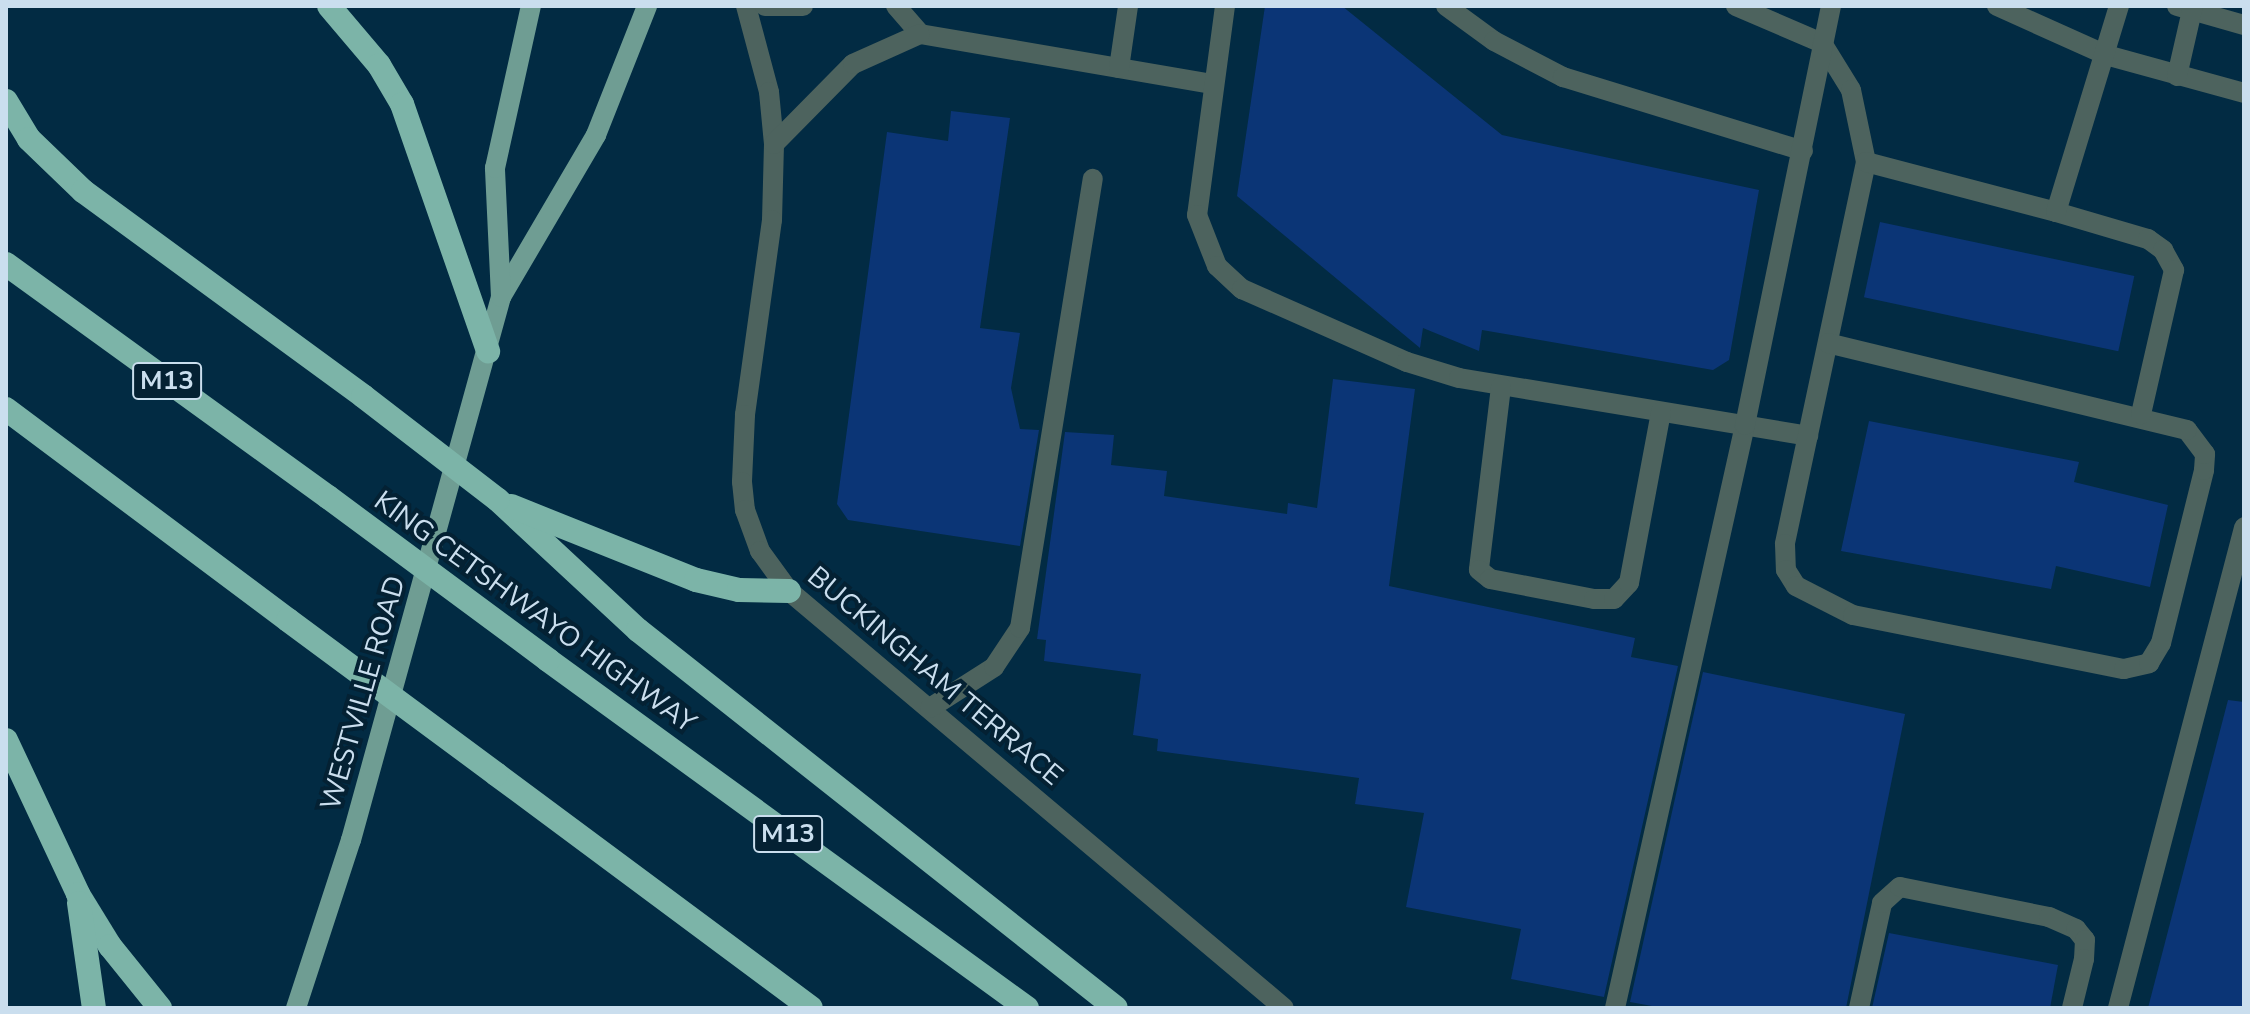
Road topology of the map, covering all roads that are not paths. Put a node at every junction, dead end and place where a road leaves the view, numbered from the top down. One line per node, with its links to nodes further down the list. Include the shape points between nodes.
1 (329, 6): 33 (highway, via 379,65 402,104)
2 (531, 6): 31 (main road, WESTVILLE ROAD, via 495,168)
3 (647, 6): 31 (main road, WESTVILLE ROAD, via 596,135)
4 (746, 6): 25 (street, BUCKINGHAM TERRACE, via 769,92)
5 (765, 6): 6 (street)
6 (803, 6)
7 (896, 6): 17 (street)
8 (1128, 6): 20 (street)
9 (1225, 6): 22 (street)
10 (1446, 6): 26 (street, via 1494,41 1563,77)
11 (1736, 6): 18 (street)
12 (1831, 6): 18 (street)
13 (1997, 6): 19 (street)
14 (2119, 6): 19 (street)
15 (2188, 8): 16 (street); 21 (street)
16 (2244, 25)
17 (920, 34): 20 (street); 25 (street, via 853,64)
18 (1822, 43): 26 (street); 27 (street, via 1851,90)
19 (2106, 55): 21 (street); 29 (street)
20 (1119, 68): 22 (street)
21 (2177, 76): 23 (street)
22 (1213, 84): 34 (street, via 1197,215 1217,266 1242,289 1295,315 1407,362)
23 (2244, 93)
24 (6, 101): 40 (highway, bridge, via 29,139 83,191)
25 (774, 144): 42 (street, BUCKINGHAM TERRACE, via 772,220 745,415 742,482 745,510 760,551)
26 (1803, 151): 38 (street)
27 (1866, 162): 29 (street); 32 (street)
28 (1093, 179): 43 (street, via 1020,628 994,667)
29 (2056, 212): 37 (street, via 2148,239 2171,259 2174,270)
30 (6, 264): 50 (highway, KING CETSHWAYO HIGHWAY / M13, bridge)
31 (501, 297): 33 (main road, WESTVILLE ROAD)
32 (1828, 343): 37 (street); 39 (street)
33 (488, 351): 48 (main road, WESTVILLE ROAD, via 351,840)
34 (1501, 387): 36 (street); 36 (street, via 1479,570 1490,579 1594,599 1614,599 1629,583)
35 (6, 409): 49 (highway, bridge)
36 (1661, 412): 38 (street)
37 (2141, 414): 39 (street, via 2187,430 2205,454 2161,643 2149,663 2139,668 1853,615 1808,595 1786,570 1785,544)
38 (1745, 425): 39 (street); 53 (street)
39 (1808, 436)
40 (498, 500): 42 (highway, via 666,571 739,590); 51 (highway, via 638,630)
41 (2244, 527): 56 (street)
42 (789, 591): 43 (street, BUCKINGHAM TERRACE)
43 (930, 708): 52 (street, BUCKINGHAM TERRACE)
44 (6, 740): 45 (highway)
45 (78, 894): 46 (highway); 47 (highway, via 110,946)
46 (94, 1008)
47 (160, 1008)
48 (296, 1008)
49 (811, 1008)
50 (1027, 1008)
51 (1116, 1008)
52 (1284, 1008)
53 (1615, 1008)
54 (1859, 1008): 55 (street, via 1882,903 1900,887 2049,917 2076,929 2085,940)
55 (2072, 1008)
56 (2118, 1008)

